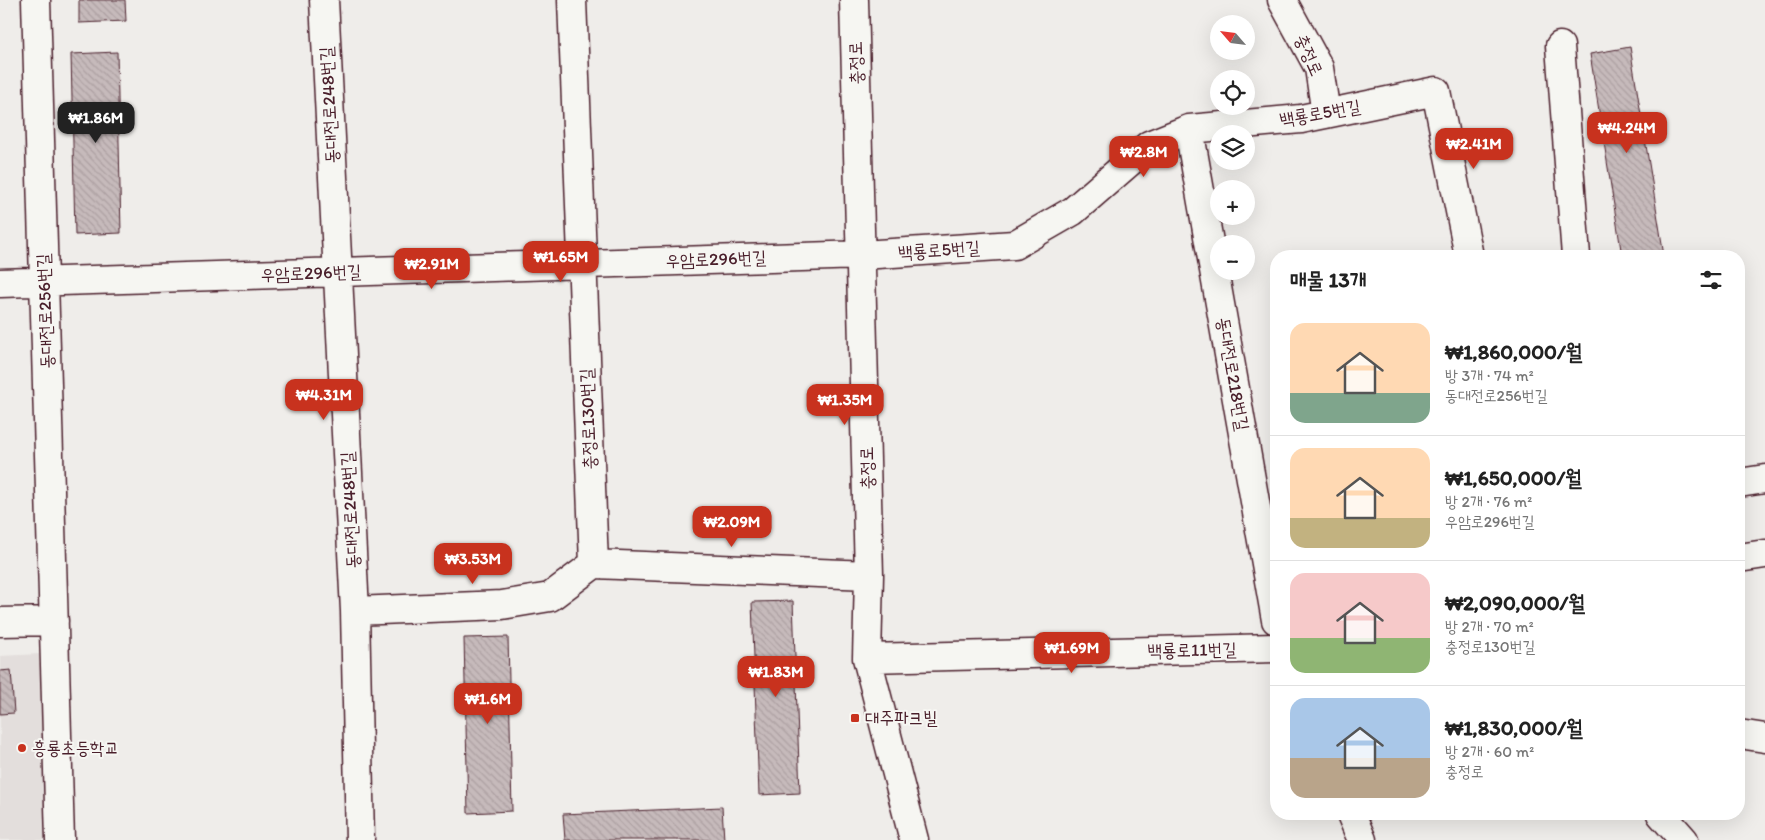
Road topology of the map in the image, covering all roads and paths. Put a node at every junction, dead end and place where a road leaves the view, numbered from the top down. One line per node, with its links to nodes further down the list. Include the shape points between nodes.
1 (36, 0): 14 (street, 동대전로256번길)
2 (324, 0): 13 (street, 동대전로248번길)
3 (572, 0): 12 (street, 충정로130번길)
4 (854, 0): 11 (street, 충정로)
5 (1282, 0): 7 (street, 충정로, via 1319,68)
6 (1560, 46): 10 (street)
7 (1326, 114): 8 (street, 백룡로5번길); 9 (street, 백룡로5번길, via 1436,91)
8 (1189, 128): 11 (street, 백룡로5번길, via 1149,145 1073,211 1014,245); 22 (street, 동대전로218번길)
9 (1468, 250)
10 (1576, 250)
11 (862, 255): 12 (street, 우암로296번길); 21 (street, 충정로)
12 (582, 264): 13 (street, 우암로296번길); 20 (street, 충정로130번길)
13 (337, 272): 14 (street, 우암로296번길); 23 (street, 동대전로248번길)
14 (44, 282): 15 (street, 우암로296번길); 24 (street, 동대전로256번길)
15 (0, 283)
16 (1765, 479): 17 (street)
17 (1745, 482)
18 (1765, 554): 19 (street)
19 (1745, 557)
20 (594, 564): 21 (street); 23 (street, via 550,597 502,605)
21 (869, 574): 27 (street, 충정로)
22 (1270, 586)
23 (355, 611): 33 (street, 동대전로248번길)
24 (54, 621): 25 (street); 32 (street, 동대전로256번길)
25 (0, 622)
26 (1270, 648): 27 (street, 백룡로11번길)
27 (867, 658): 34 (street, 충정로)
28 (1745, 735): 29 (street)
29 (1765, 738)
30 (1354, 820): 35 (street)
31 (1666, 820): 36 (street)
32 (60, 840)
33 (360, 840)
34 (914, 840)
35 (1362, 840)
36 (1684, 840)

